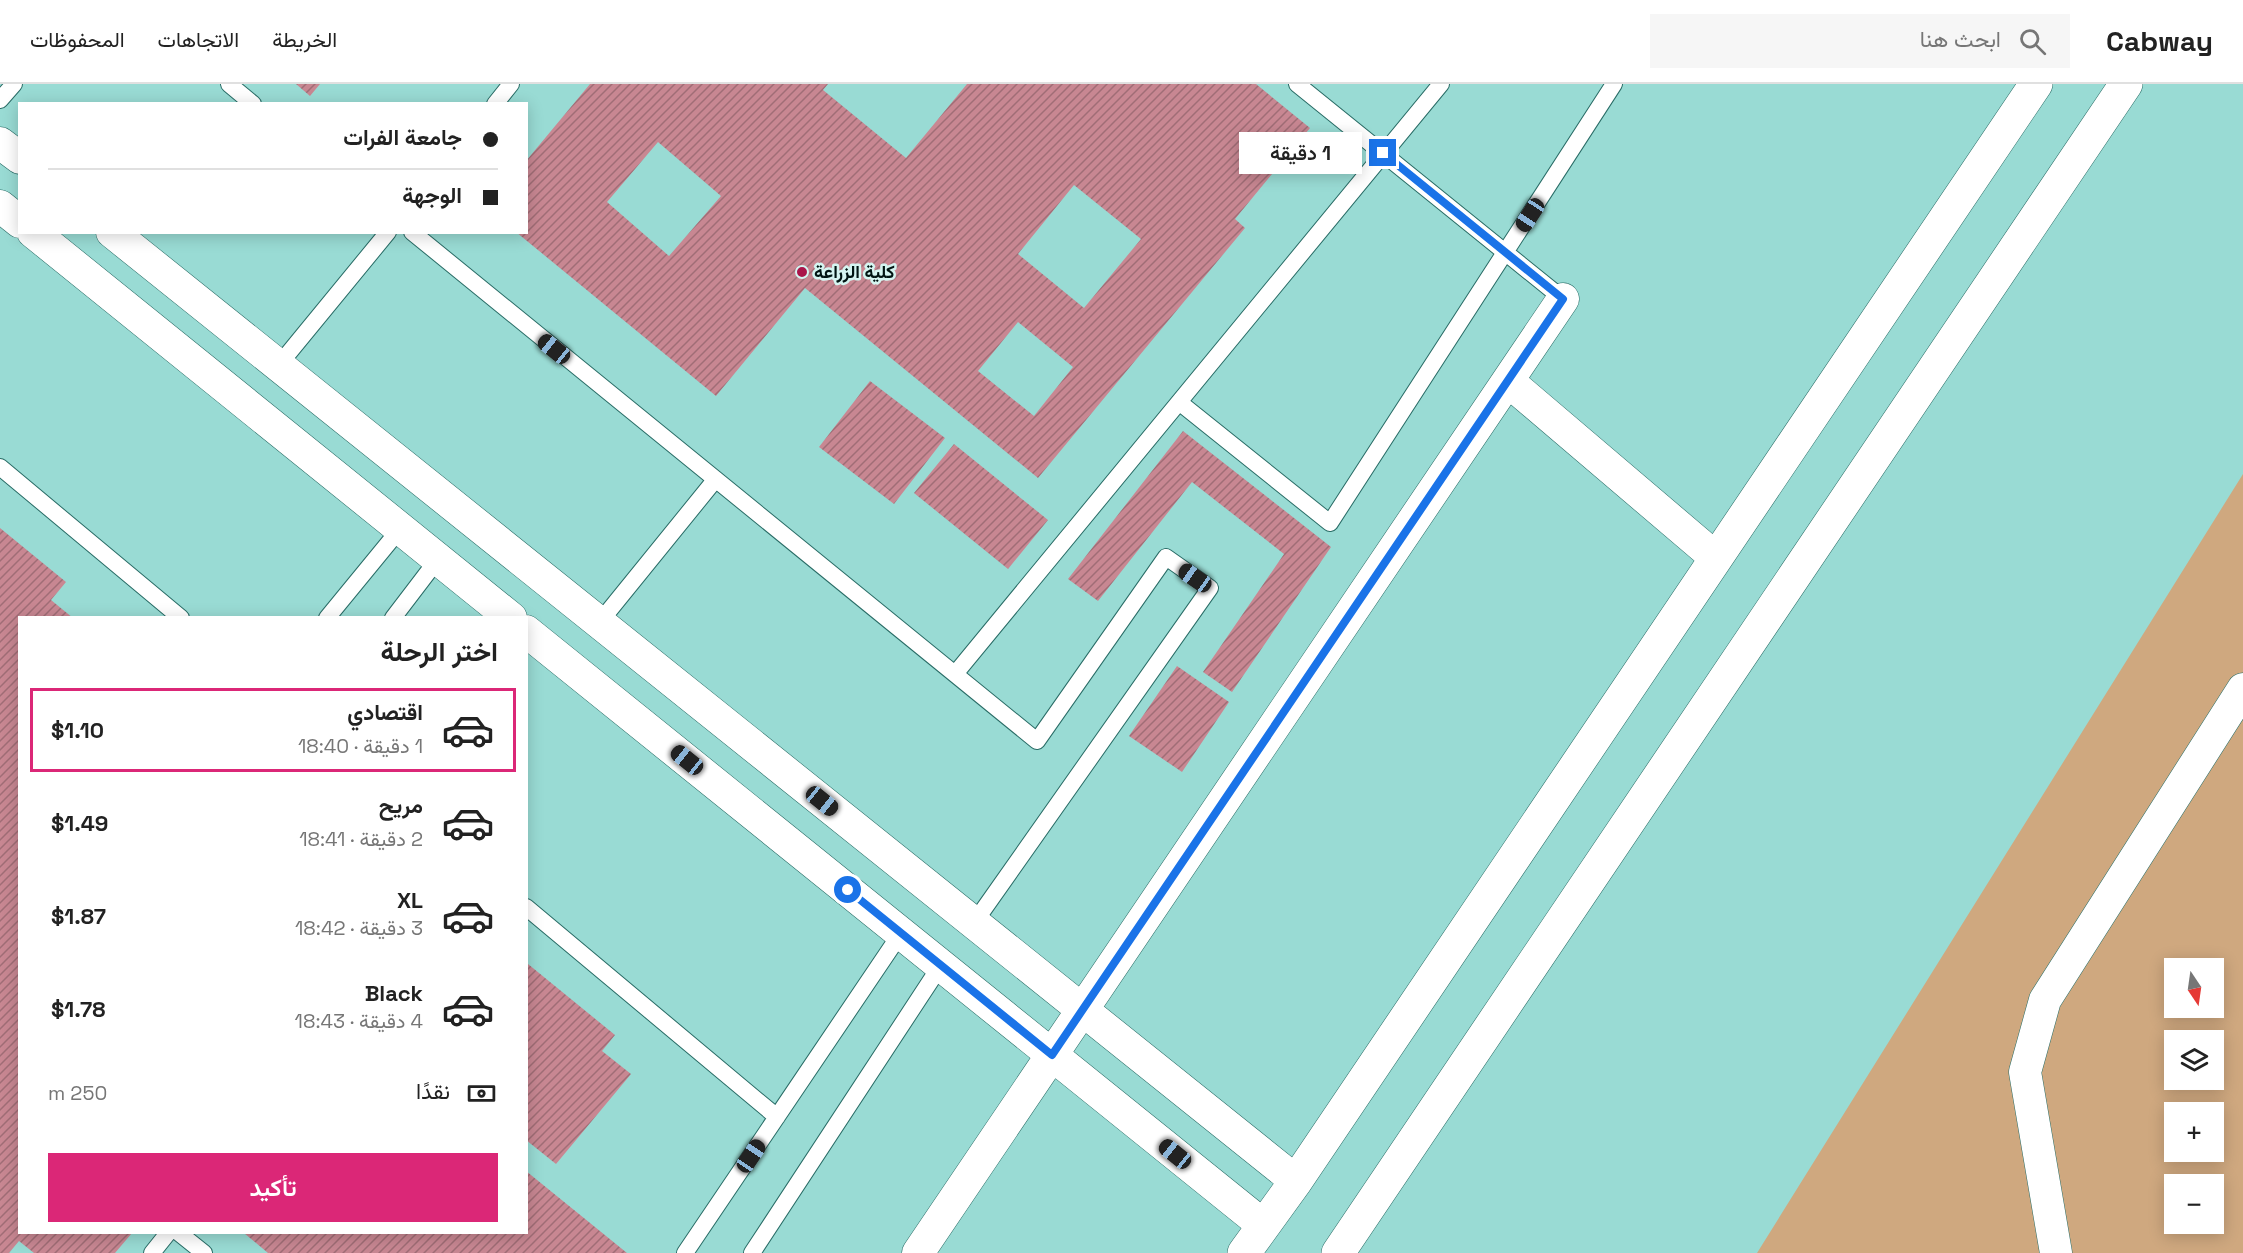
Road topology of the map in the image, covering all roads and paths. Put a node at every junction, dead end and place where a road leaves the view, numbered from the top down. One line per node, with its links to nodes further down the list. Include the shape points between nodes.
1 (14, 84): 9 (lane)
2 (229, 84): 10 (lane)
3 (511, 84): 11 (lane)
4 (1297, 84): 13 (lane)
5 (1441, 84): 13 (lane)
6 (1614, 84): 21 (lane)
7 (2036, 84): 29 (main road)
8 (2126, 84): 56 (main road)
9 (0, 100)
10 (251, 102)
11 (497, 102)
12 (0, 142): 14 (street)
13 (1383, 153): 21 (lane); 25 (lane)
14 (18, 156)
15 (0, 206): 16 (street)
16 (18, 220)
17 (35, 234): 28 (street)
18 (114, 234): 23 (street)
19 (386, 234): 23 (lane)
20 (414, 234): 27 (lane)
21 (1506, 252): 22 (lane); 25 (lane, via 1330,523)
22 (1563, 299): 24 (street)
23 (278, 366): 35 (street)
24 (1508, 381): 29 (street); 43 (street)
25 (1179, 402): 37 (lane)
26 (0, 467): 31 (lane)
27 (715, 480): 35 (lane); 37 (lane)
28 (400, 529): 30 (street); 32 (lane)
29 (1716, 558): 46 (main road)
30 (438, 559): 33 (lane); 34 (street)
31 (179, 616)
32 (329, 616)
33 (395, 616)
34 (509, 616)
35 (599, 623): 40 (street)
36 (528, 633): 41 (street)
37 (955, 674): 40 (lane, via 1036,741 1166,557 1210,588)
38 (2243, 689): 57 (street, via 2045,1000 2025,1072)
39 (528, 909): 45 (lane)
40 (974, 923): 43 (street)
41 (901, 933): 42 (street); 45 (lane)
42 (940, 965): 44 (street); 53 (lane)
43 (1082, 1010): 44 (street); 46 (street)
44 (1052, 1055): 47 (street); 54 (street)
45 (777, 1117): 52 (lane)
46 (1296, 1181): 47 (main road)
47 (1263, 1225): 55 (main road)
48 (167, 1234): 50 (lane)
49 (180, 1234): 51 (lane)
50 (152, 1253)
51 (204, 1253)
52 (685, 1253)
53 (752, 1253)
54 (918, 1253)
55 (1244, 1253)
56 (1338, 1253)
57 (2056, 1253)

